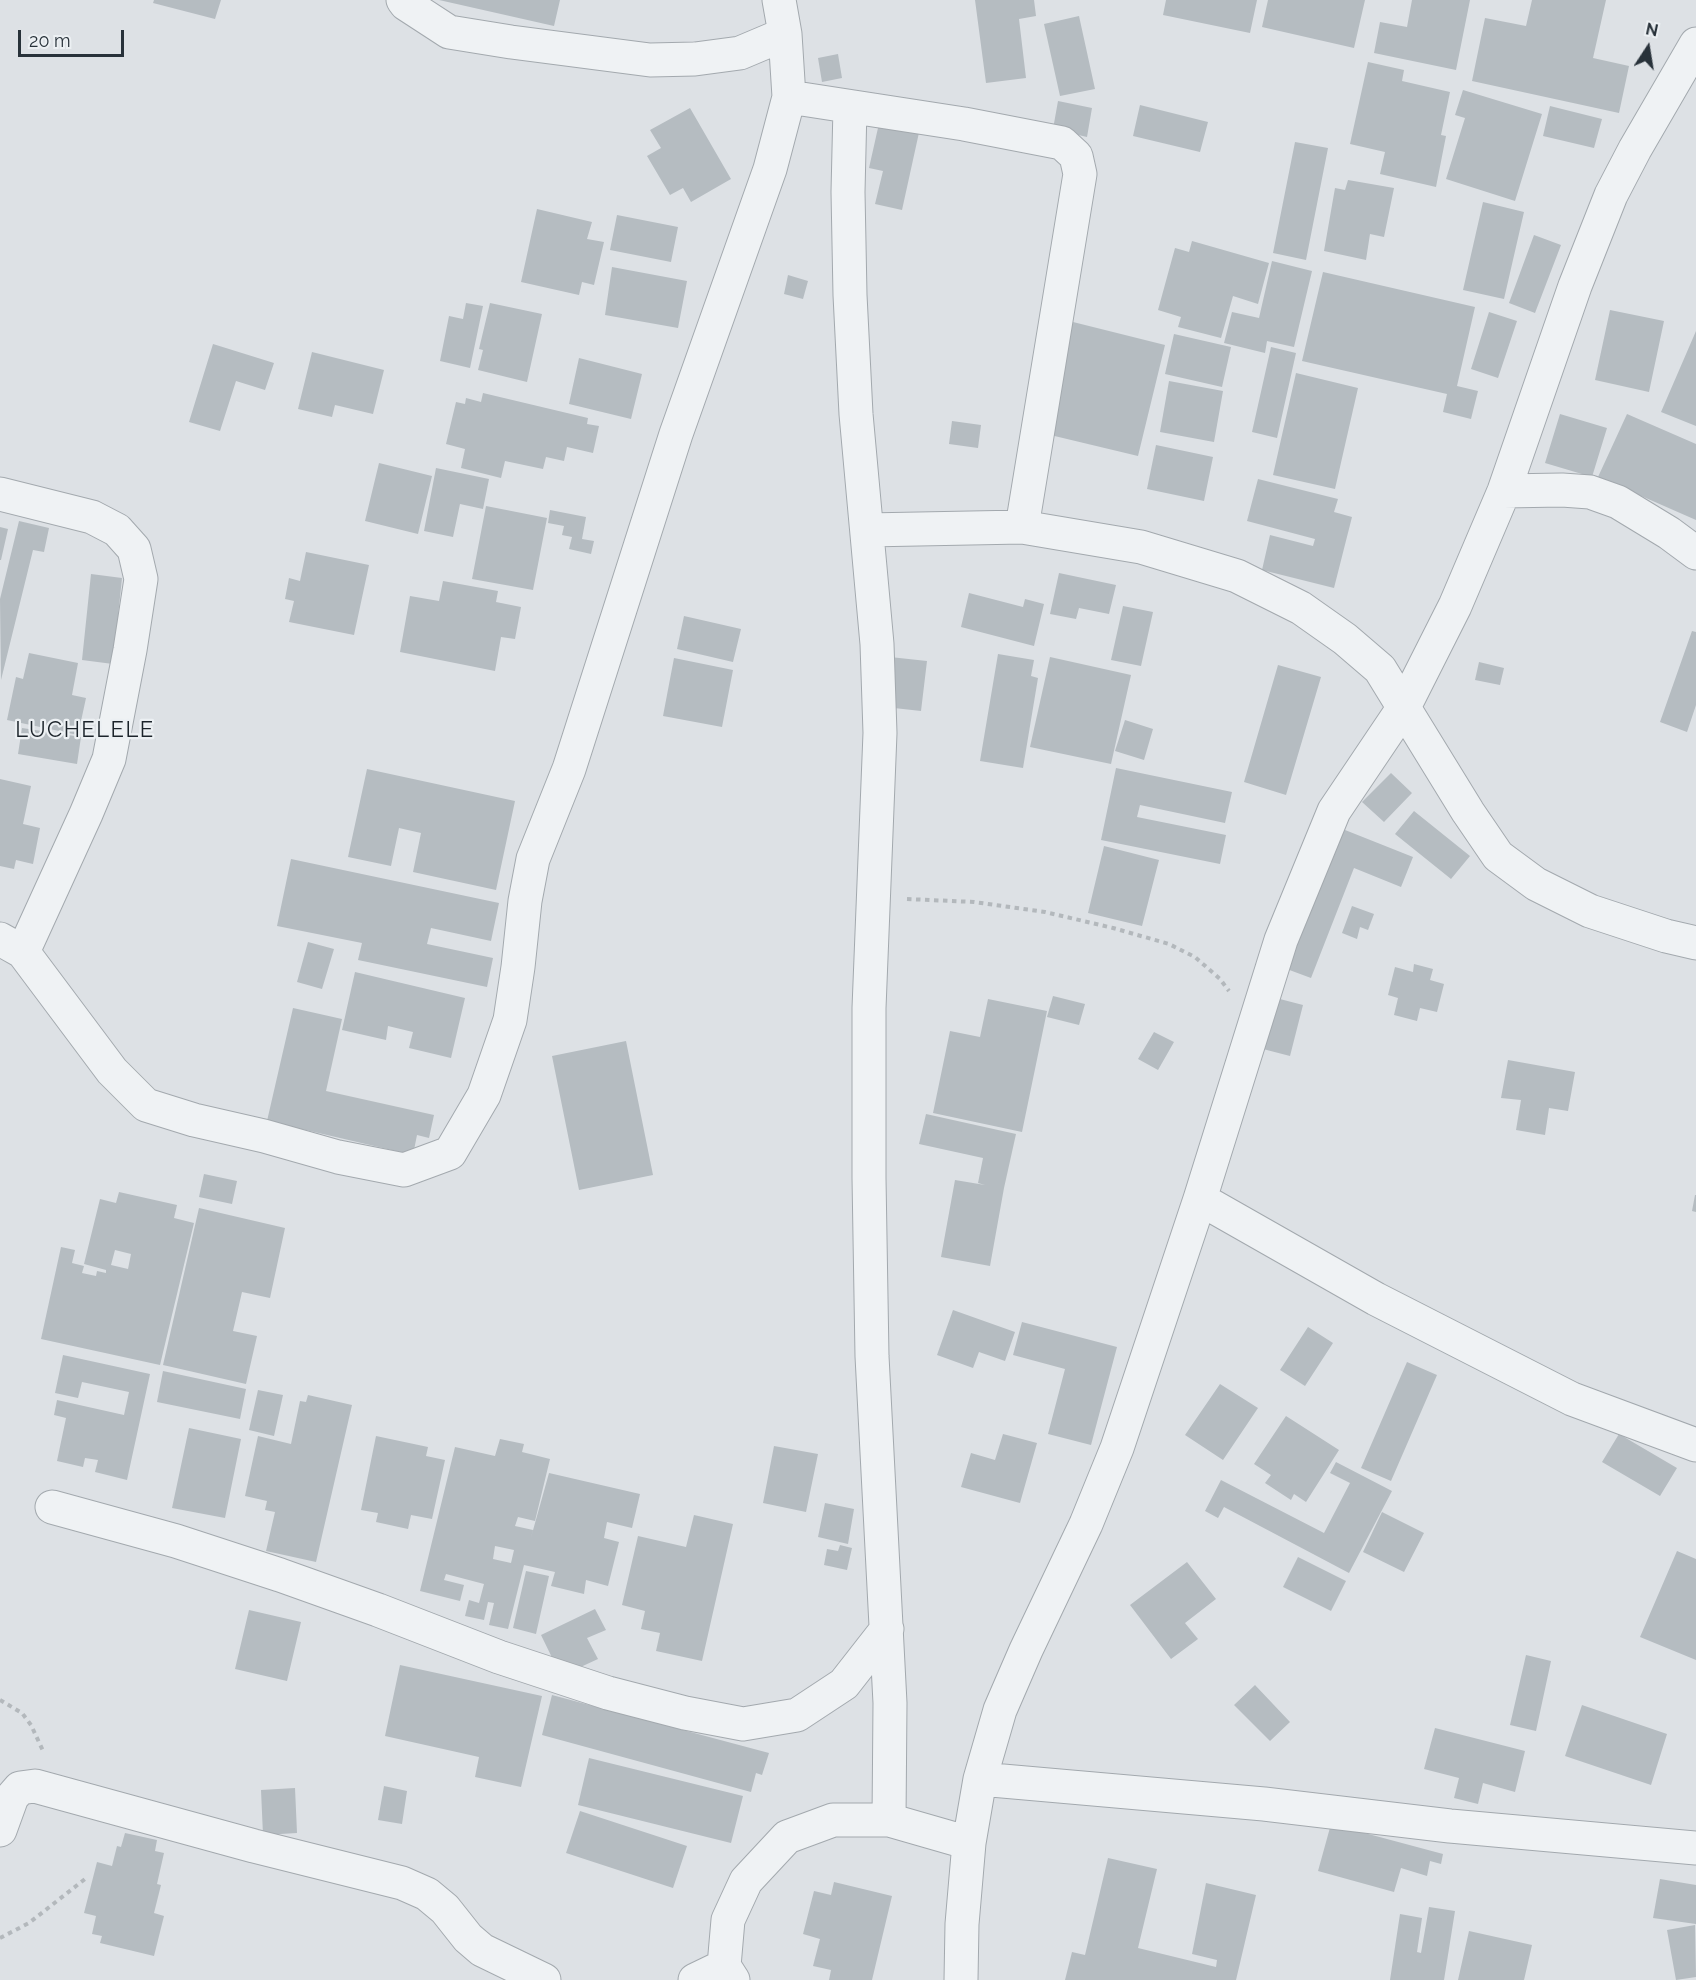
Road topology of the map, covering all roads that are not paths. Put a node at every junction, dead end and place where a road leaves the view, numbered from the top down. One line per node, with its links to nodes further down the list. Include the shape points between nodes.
1 (403, 0): 3 (street, via 449,32 650,60 740,53)
2 (779, 0): 3 (street)
3 (784, 34): 5 (street)
4 (1696, 44): 7 (street, via 1611,195)
5 (789, 98): 6 (street); 14 (street, via 770,169 676,434 569,769 533,859 510,1020 484,1095 450,1153 404,1170 338,1157 146,1105 112,1071)
6 (850, 107): 9 (street, via 1062,143 1076,156 1080,174); 10 (street, via 850,294)
7 (1504, 491): 11 (street, via 1590,492 1618,502); 12 (street, via 1455,606)
8 (0, 494): 14 (street, via 92,517 117,530 134,549 141,579 109,759 86,814)
9 (1022, 526): 10 (street); 12 (street, via 1141,547 1237,576 1301,608 1346,639 1380,669)
10 (867, 530): 18 (street, via 880,733 869,1008 868,1178)
11 (1696, 553)
12 (1404, 707): 13 (street, via 1498,856 1536,884 1590,911); 15 (street, via 1334,811 1281,940)
13 (1696, 943)
14 (12, 945)
15 (1200, 1199): 16 (street, via 1376,1299 1572,1399); 19 (street, via 1117,1448 1000,1710)
16 (1696, 1445)
17 (52, 1506): 18 (street, via 280,1575 499,1657 608,1693 743,1724 797,1715 807,1709 844,1684)
18 (887, 1629): 20 (street)
19 (980, 1779): 22 (street); 23 (street, via 1264,1804 1450,1826)
20 (889, 1820): 22 (street); 24 (street, via 833,1820 787,1837 746,1881 728,1920)
21 (0, 1830): 25 (street, via 12,1797 20,1788 35,1786 402,1883 427,1894 445,1909 482,1950)
22 (969, 1843): 26 (street)
23 (1695, 1845)
24 (718, 1975)
25 (544, 1980)
26 (961, 1980)

